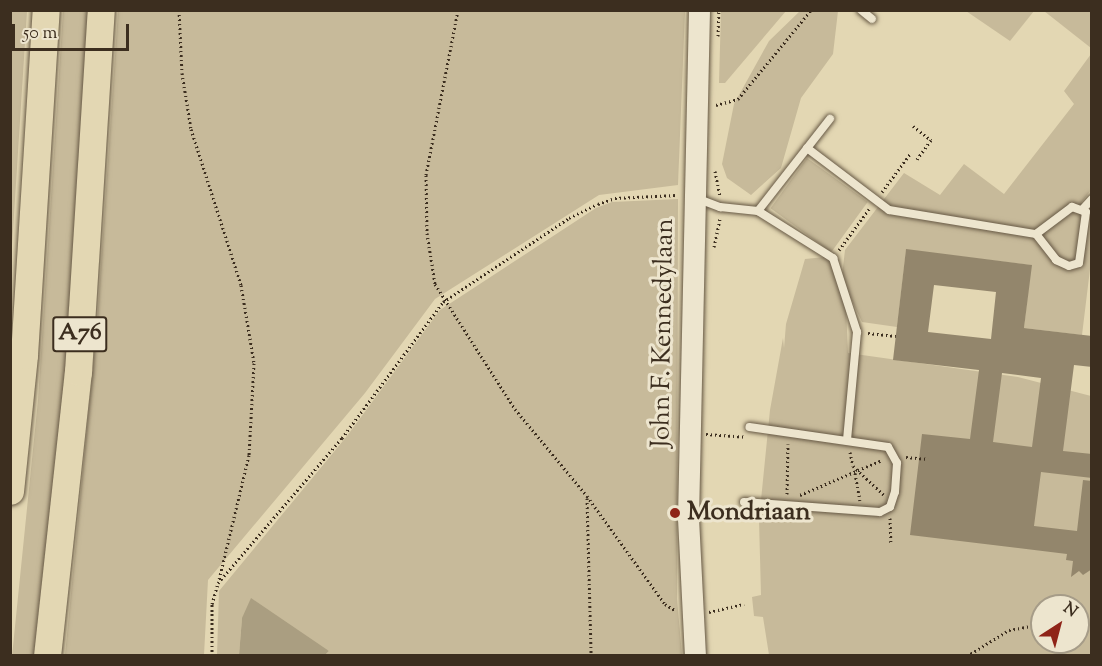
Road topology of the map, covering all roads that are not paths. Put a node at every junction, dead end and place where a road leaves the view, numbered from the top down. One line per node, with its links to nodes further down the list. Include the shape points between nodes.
1 (46, 10): 15 (highway, A76, via 25,343)
2 (101, 10): 17 (highway, A76, via 78,372)
3 (699, 10): 8 (street, John F. Kennedylaan)
4 (861, 10): 5 (lane)
5 (872, 19)
6 (830, 118): 7 (lane)
7 (807, 148): 11 (lane); 12 (lane, via 889,210)
8 (694, 198): 11 (lane, via 720,207); 18 (street, John F. Kennedylaan, via 690,434 691,614)
9 (1092, 199): 10 (lane)
10 (1082, 210): 12 (lane, via 1072,207); 12 (lane, via 1086,212 1079,264 1069,266 1056,260)
11 (758, 211): 14 (lane, via 833,258 857,332)
12 (1036, 234)
13 (748, 427): 14 (lane)
14 (847, 439): 16 (lane, via 888,447 897,464 890,507 862,511)
15 (10, 491)
16 (744, 502)
17 (47, 656)
18 (695, 656)

